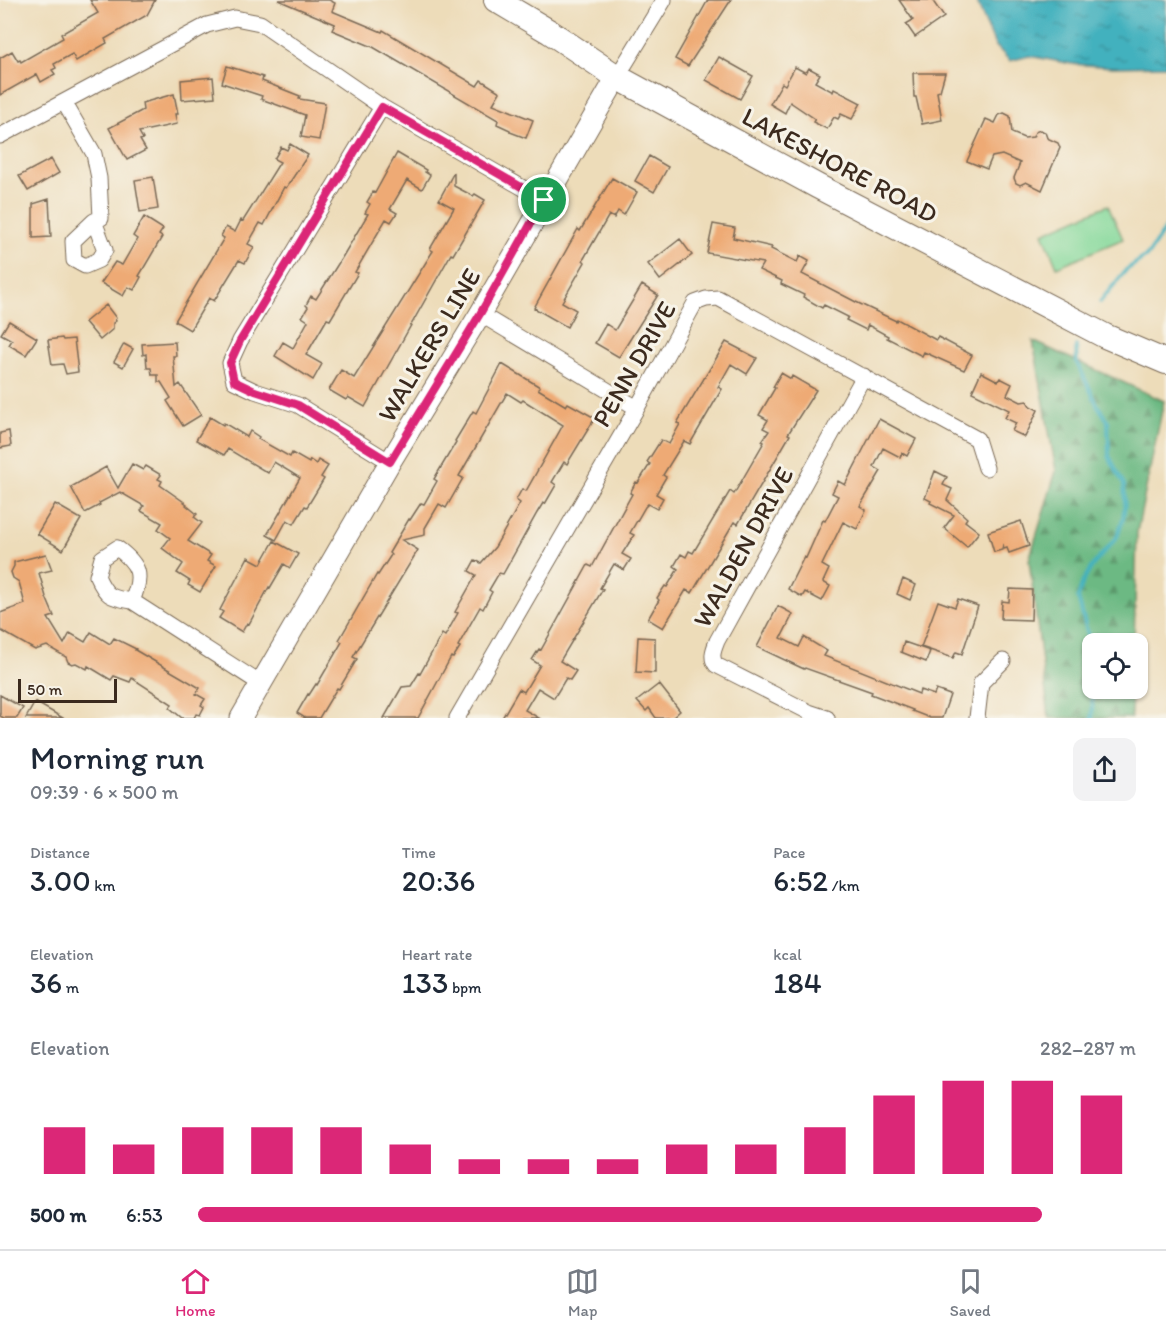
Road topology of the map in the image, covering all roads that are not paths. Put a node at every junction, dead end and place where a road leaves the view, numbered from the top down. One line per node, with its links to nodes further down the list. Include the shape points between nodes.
1 (496, 0): 3 (main road, LAKESHORE ROAD)
2 (664, 0): 3 (street, WALKERS LINE)
3 (617, 77): 7 (main road, WALKERS LINE); 10 (main road, LAKESHORE ROAD, via 1052,309)
4 (64, 102): 5 (street, via 207,25 235,18 260,22); 6 (street); 8 (street, via 94,154 101,218)
5 (382, 107): 7 (street); 13 (street, via 230,363 234,381 298,405)
6 (0, 136)
7 (544, 200): 9 (main road, WALKERS LINE)
8 (94, 221)
9 (480, 314): 12 (street); 13 (main road, WALKERS LINE)
10 (1166, 362)
11 (864, 376): 12 (street, PENN DRIVE, via 718,298 706,299 694,303); 14 (street, PENN DRIVE, via 977,439); 18 (street, WALDEN DRIVE, via 713,654 716,665)
12 (637, 408): 20 (street, PENN DRIVE)
13 (390, 462): 17 (main road, WALKERS LINE)
14 (986, 468)
15 (132, 601): 17 (street)
16 (1003, 661): 22 (street, via 981,683)
17 (261, 684): 19 (main road, WALKERS LINE)
18 (808, 715): 21 (street, WALDEN DRIVE)
19 (241, 718)
20 (457, 718)
21 (827, 718)
22 (977, 718)

